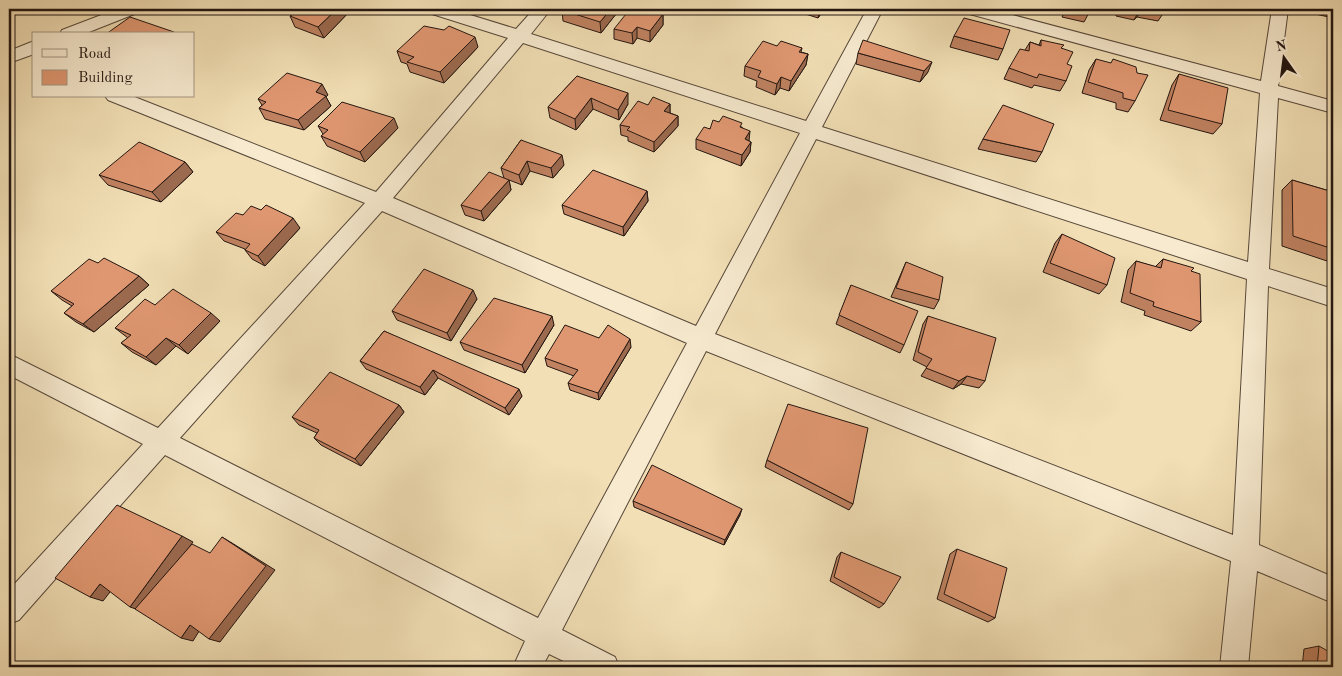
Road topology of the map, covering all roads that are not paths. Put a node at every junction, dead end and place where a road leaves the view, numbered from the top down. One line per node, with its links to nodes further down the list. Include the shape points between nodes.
1 (131, 9): 7 (street)
2 (435, 9): 8 (street)
3 (543, 9): 8 (street)
4 (875, 9): 15 (street)
5 (972, 9): 12 (street)
6 (1280, 9): 12 (street)
7 (73, 32)
8 (518, 37): 15 (street); 16 (street)
9 (32, 48): 10 (street)
10 (10, 56): 11 (street)
11 (32, 63)
12 (1269, 90): 14 (street); 17 (street)
13 (119, 98): 16 (street)
14 (1333, 107)
15 (810, 130): 17 (street); 19 (street)
16 (379, 201): 19 (street); 21 (street)
17 (1258, 274): 18 (street); 22 (street)
18 (1333, 298)
19 (702, 339): 22 (street); 25 (street)
20 (9, 364): 21 (street)
21 (159, 442): 24 (street); 25 (street)
22 (1245, 553): 23 (street); 28 (street)
23 (1333, 590)
24 (9, 610)
25 (544, 635): 26 (street); 27 (street)
26 (527, 667)
27 (605, 667)
28 (1234, 667)

